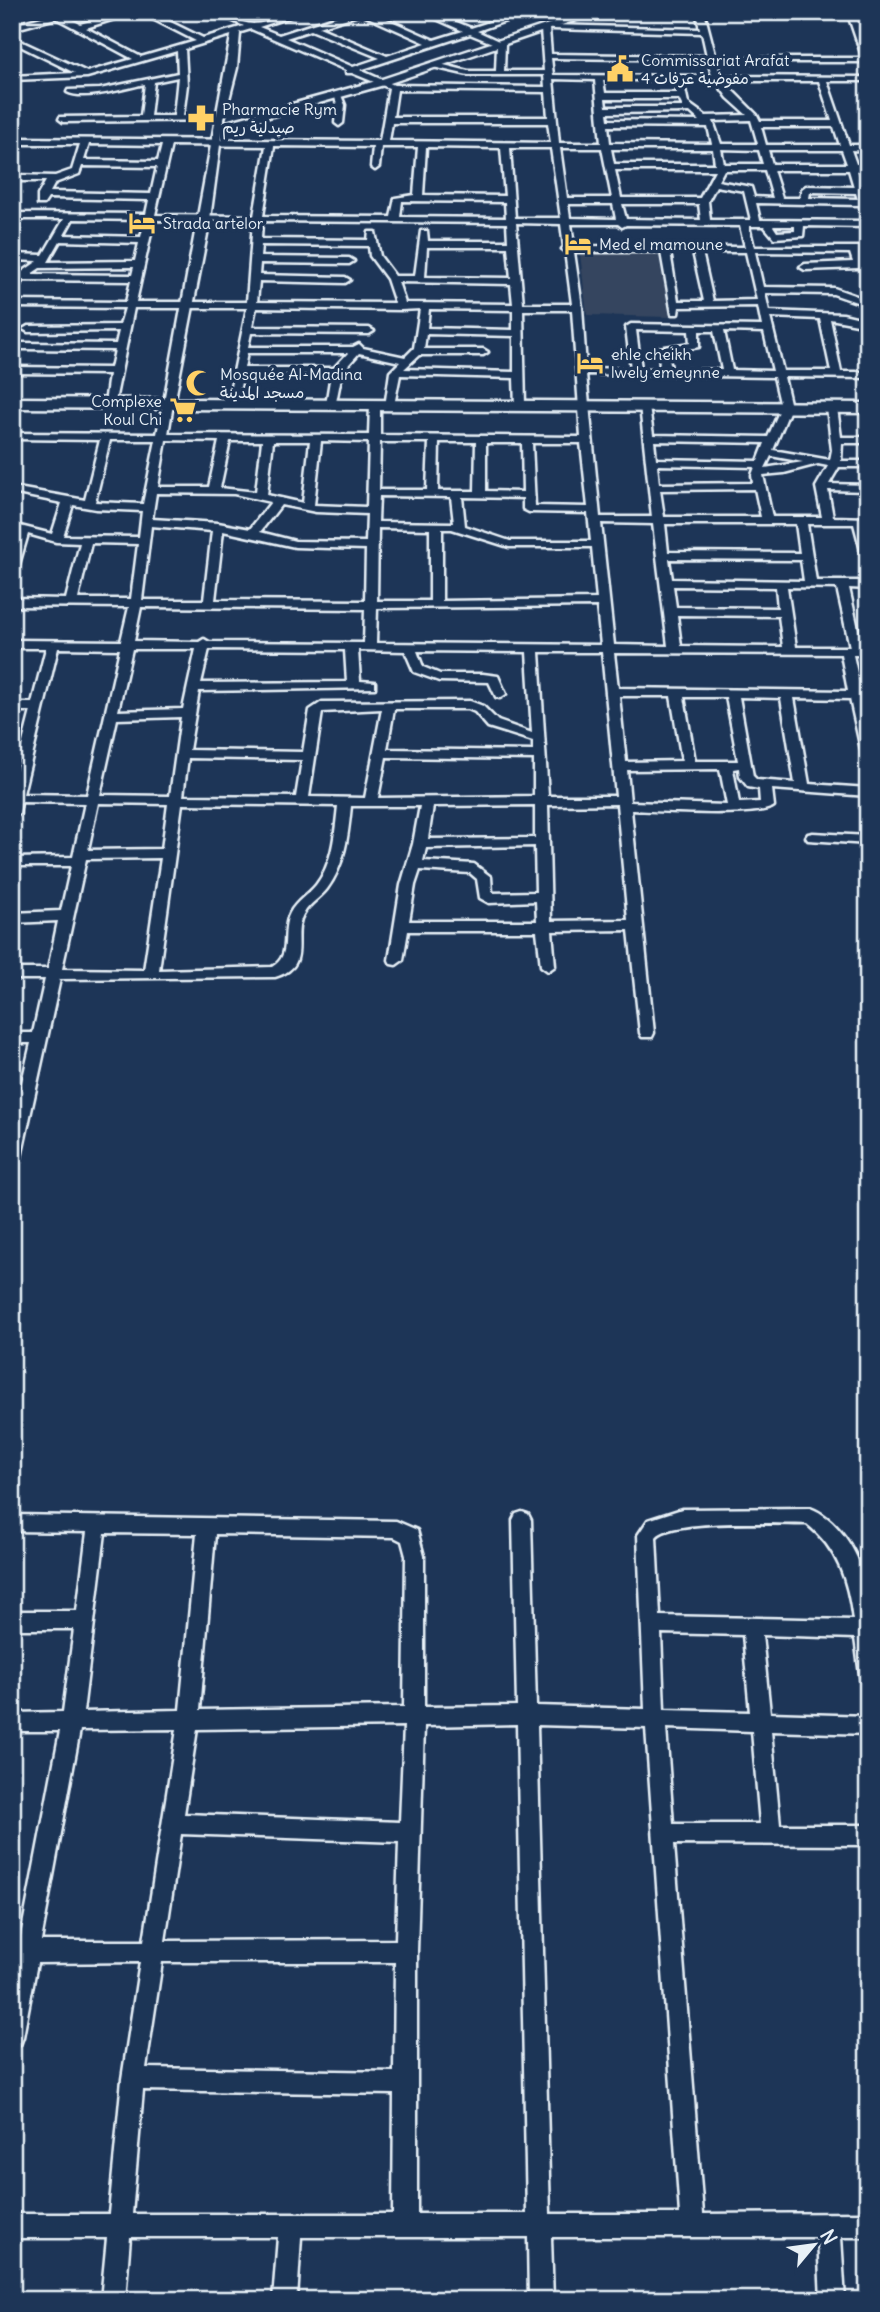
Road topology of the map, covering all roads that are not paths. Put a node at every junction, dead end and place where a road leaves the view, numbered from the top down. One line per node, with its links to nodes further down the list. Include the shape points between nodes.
1 (19, 12): 15 (street)
2 (132, 12): 17 (street)
3 (143, 12): 26 (street)
4 (301, 12): 18 (street)
5 (362, 12): 19 (street); 28 (street)
6 (425, 12): 22 (street)
7 (528, 12): 16 (street)
8 (595, 12): 21 (street)
9 (700, 12): 23 (street)
10 (63, 13): 15 (street); 17 (street)
11 (221, 13): 18 (street)
12 (492, 16): 16 (street)
13 (853, 16): 14 (street); 36 (street)
14 (868, 18)
15 (37, 21): 20 (street)
16 (501, 21): 22 (street)
17 (80, 27): 35 (street)
18 (253, 27): 24 (street); 25 (street)
19 (311, 27): 25 (street); 33 (street)
20 (12, 28)
21 (549, 28): 29 (street); 30 (street); 32 (street)
22 (467, 31): 28 (street); 29 (street)
23 (705, 31): 30 (street); 34 (street)
24 (235, 33): 26 (street); 73 (street, via 232,68)
25 (278, 38): 38 (street)
26 (205, 42): 31 (street)
27 (15, 43): 41 (street)
28 (432, 43): 33 (street)
29 (500, 44): 37 (street); 39 (street)
30 (660, 44): 32 (street); 34 (street)
31 (181, 49): 35 (street); 40 (street)
32 (548, 56): 50 (street)
33 (386, 58): 38 (street)
34 (712, 59): 36 (street); 46 (street)
35 (141, 60): 41 (street)
36 (868, 60)
37 (436, 65): 39 (street, via 457,72); 51 (street)
38 (349, 71): 51 (street)
39 (500, 73): 50 (street)
40 (183, 74): 49 (street); 66 (street)
41 (87, 75): 44 (street)
42 (599, 77): 45 (street); 50 (street); 56 (street)
43 (12, 78): 44 (street)
44 (76, 78): 60 (street)
45 (678, 78): 46 (street); 57 (street)
46 (717, 78): 47 (street); 72 (street)
47 (822, 78): 48 (street); 77 (street)
48 (868, 79)
49 (150, 80): 60 (street, via 100,91); 65 (street)
50 (550, 80): 54 (street); 71 (street)
51 (380, 83): 52 (street); 55 (street)
52 (393, 87): 53 (street); 68 (street)
53 (470, 89): 54 (street); 58 (street)
54 (503, 89): 59 (street)
55 (337, 95): 73 (street); 74 (street)
56 (600, 96): 57 (street); 63 (street)
57 (682, 96): 64 (street)
58 (470, 99)
59 (504, 99)
60 (67, 105): 65 (street); 79 (street)
61 (471, 110): 69 (street)
62 (505, 110): 70 (street)
63 (602, 110): 64 (street); 75 (street)
64 (689, 110): 67 (street)
65 (145, 118): 66 (street)
66 (178, 118): 73 (street)
67 (701, 119): 72 (street); 76 (street)
68 (389, 120): 69 (street); 84 (street)
69 (471, 120): 70 (street)
70 (506, 120): 71 (street)
71 (552, 120): 87 (street)
72 (755, 120): 77 (street); 90 (street)
73 (218, 123): 82 (street)
74 (339, 123)
75 (603, 123): 76 (street); 88 (street)
76 (711, 124): 89 (street)
77 (838, 124): 91 (street)
78 (12, 141): 79 (street)
79 (56, 142): 81 (street)
80 (167, 142): 81 (street); 82 (street); 94 (street)
81 (85, 143): 93 (street)
82 (214, 144): 83 (street); 121 (street)
83 (270, 145): 84 (street); 122 (street)
84 (381, 145): 85 (street); 95 (street)
85 (422, 145): 86 (street); 107 (street)
86 (505, 145): 87 (street); 108 (street)
87 (557, 146): 88 (street); 110 (street)
88 (606, 146): 89 (street); 96 (street)
89 (716, 147): 90 (street); 100 (street)
90 (763, 148): 91 (street); 97 (street)
91 (846, 148): 92 (street); 98 (street)
92 (868, 148)
93 (79, 163): 94 (street); 102 (street, via 76,172)
94 (162, 164): 106 (street)
95 (375, 167)
96 (611, 167): 100 (street); 113 (street)
97 (769, 167): 98 (street); 100 (street); 112 (street)
98 (851, 167): 99 (street); 104 (street)
99 (868, 167)
100 (720, 169): 103 (street)
101 (12, 178): 102 (street)
102 (55, 179): 105 (street)
103 (715, 183): 109 (street, via 744,186); 111 (street)
104 (860, 190): 114 (street, via 806,189); 115 (street)
105 (43, 195): 106 (street); 118 (street)
106 (155, 197): 120 (street)
107 (418, 198): 108 (street); 124 (street, via 398,200)
108 (508, 199): 126 (street)
109 (752, 200): 112 (street); 130 (street)
110 (562, 201): 113 (street); 127 (street)
111 (702, 201): 113 (street); 129 (street)
112 (778, 201): 114 (street)
113 (617, 202): 128 (street)
114 (804, 202): 115 (street)
115 (864, 202): 116 (street)
116 (868, 214)
117 (12, 216): 118 (street)
118 (36, 217): 119 (street)
119 (69, 218): 120 (street); 132 (street)
120 (150, 219): 121 (street); 133 (street)
121 (204, 219): 122 (street); 170 (street)
122 (258, 219): 123 (street); 134 (street)
123 (371, 221): 124 (street); 136 (street)
124 (395, 221): 125 (street)
125 (425, 221): 126 (street); 137 (street)
126 (511, 222): 127 (street); 138 (street)
127 (565, 223): 128 (street); 139 (street)
128 (622, 224): 129 (street)
129 (706, 224): 130 (street)
130 (750, 224): 131 (street, via 767,224 774,235 787,236 800,234 799,224); 142 (street)
131 (868, 224)
132 (58, 238): 133 (street); 149 (street)
133 (145, 240): 150 (street)
134 (258, 242): 135 (street); 147 (street)
135 (349, 243): 136 (street); 148 (street)
136 (373, 243): 156 (street, via 375,256)
137 (423, 243): 138 (street); 157 (street)
138 (512, 244): 159 (street)
139 (568, 249): 140 (street); 178 (street)
140 (665, 249): 141 (street); 171 (street)
141 (697, 249): 142 (street); 164 (street)
142 (750, 249): 143 (street); 160 (street)
143 (800, 249): 144 (street); 151 (street)
144 (853, 250): 145 (street); 152 (street, via 859,265)
145 (868, 250)
146 (12, 257): 149 (street)
147 (257, 260): 148 (street); 155 (street)
148 (349, 261): 158 (street)
149 (43, 262): 150 (street); 153 (street)
150 (139, 264): 154 (street)
151 (805, 267): 152 (street); 161 (street)
152 (830, 267): 163 (street)
153 (21, 277): 154 (street); 162 (street)
154 (137, 278): 169 (street)
155 (254, 278): 158 (street); 172 (street)
156 (392, 279): 157 (street); 176 (street)
157 (420, 279): 159 (street)
158 (345, 280): 173 (street)
159 (516, 281): 177 (street)
160 (759, 290): 161 (street); 165 (street)
161 (812, 290): 163 (street)
162 (12, 292)
163 (842, 293): 166 (street); 181 (street)
164 (709, 303): 165 (street); 171 (street)
165 (763, 303): 179 (street)
166 (868, 303)
167 (12, 304): 168 (street)
168 (35, 304): 169 (street); 186 (street)
169 (132, 304): 170 (street); 183 (street)
170 (187, 304): 172 (street); 216 (street)
171 (674, 304): 182 (street)
172 (252, 306): 173 (street); 188 (street)
173 (340, 306): 175 (street)
174 (425, 306): 176 (street); 177 (street); 190 (street)
175 (369, 307): 176 (street); 189 (street)
176 (401, 307)
177 (518, 307): 178 (street); 191 (street)
178 (577, 307): 203 (street)
179 (765, 314): 180 (street); 187 (street)
180 (824, 316): 181 (street); 212 (street)
181 (863, 322)
182 (678, 327): 184 (street); 207 (street, via 631,327)
183 (126, 328): 186 (street); 193 (street)
184 (694, 328): 185 (street); 208 (street, via 695,345 663,350)
185 (718, 328): 187 (street); 209 (street)
186 (28, 329): 192 (street)
187 (769, 329): 210 (street)
188 (246, 330): 189 (street); 195 (street)
189 (369, 331): 194 (street)
190 (422, 331): 191 (street); 197 (street)
191 (518, 333): 211 (street)
192 (22, 346): 193 (street); 200 (street)
193 (121, 347): 201 (street)
194 (357, 349): 196 (street); 199 (street); 205 (street)
195 (243, 350): 196 (street); 202 (street)
196 (290, 350): 204 (street)
197 (418, 352): 198 (street); 199 (street)
198 (483, 352)
199 (409, 361): 206 (street)
200 (13, 370): 201 (street)
201 (115, 371): 215 (street)
202 (240, 371): 204 (street); 217 (street)
203 (580, 371): 207 (street); 221 (street)
204 (291, 372): 205 (street)
205 (337, 372): 218 (street)
206 (395, 372): 211 (street); 219 (street)
207 (636, 372): 208 (street)
208 (666, 373): 209 (street)
209 (728, 373): 210 (street)
210 (779, 374): 212 (street); 223 (street)
211 (519, 375): 220 (street)
212 (837, 375): 213 (street)
213 (868, 375)
214 (12, 403): 215 (main road)
215 (110, 404): 216 (main road)
216 (168, 404): 217 (main road); 228 (street)
217 (232, 404): 218 (main road)
218 (331, 405): 219 (main road)
219 (382, 405): 220 (main road); 233 (street)
220 (520, 406): 221 (main road)
221 (583, 406): 222 (main road); 237 (street)
222 (644, 407): 223 (main road); 231 (street)
223 (786, 407): 224 (main road); 238 (street)
224 (832, 408): 225 (main road); 239 (street)
225 (868, 408)
226 (12, 436): 227 (street)
227 (106, 436): 228 (street); 262 (street)
228 (162, 436): 229 (street); 252 (street)
229 (225, 437): 230 (street); 253 (street)
230 (268, 438): 232 (street); 259 (street)
231 (649, 438): 238 (street); 243 (street)
232 (316, 439): 233 (street); 263 (street)
233 (374, 439): 234 (street); 254 (street)
234 (434, 439): 236 (street); 255 (street)
235 (527, 439): 236 (street); 237 (street); 258 (street)
236 (481, 440): 257 (street)
237 (587, 440): 266 (street)
238 (773, 440): 241 (street)
239 (838, 440): 240 (street); 244 (street)
240 (868, 440)
241 (767, 452): 242 (street); 246 (street)
242 (816, 461): 244 (street); 246 (street, via 784,470)
243 (652, 462): 246 (street); 248 (street)
244 (835, 464): 245 (street); 249 (street)
245 (868, 464)
246 (760, 468): 247 (street)
247 (757, 486): 248 (street); 268 (street)
248 (655, 487): 267 (street)
249 (822, 487): 250 (street); 270 (street)
250 (868, 488)
251 (12, 490): 260 (street)
252 (152, 490): 253 (street); 265 (street)
253 (214, 491): 259 (street)
254 (373, 493): 255 (street); 264 (street)
255 (432, 494): 256 (street)
256 (456, 494): 257 (street); 275 (street, via 462,524)
257 (481, 495): 258 (street)
258 (527, 495): 266 (street, via 532,510)
259 (261, 497): 261 (street)
260 (69, 500): 262 (street); 278 (street)
261 (278, 501): 263 (street); 277 (street)
262 (89, 505): 265 (street)
263 (308, 507): 264 (street)
264 (373, 510): 272 (street)
265 (147, 515): 273 (street); 280 (street)
266 (594, 515): 267 (street); 281 (street)
267 (660, 521): 268 (street); 284 (street)
268 (766, 521): 269 (street)
269 (801, 521): 270 (street); 285 (street)
270 (828, 521): 271 (street)
271 (863, 522): 283 (street)
272 (373, 525): 274 (street); 282 (street)
273 (218, 526): 277 (street); 296 (street)
274 (436, 527): 275 (street); 297 (street)
275 (456, 527): 281 (street, via 509,544)
276 (18, 529): 278 (street); 286 (street)
277 (254, 532): 282 (street, via 295,544)
278 (56, 539): 279 (street)
279 (86, 540): 280 (street); 293 (street)
280 (144, 541): 295 (street)
281 (598, 544): 294 (street)
282 (372, 546): 298 (street)
283 (868, 554)
284 (664, 555): 285 (street); 287 (street)
285 (806, 557): 289 (street)
286 (12, 568)
287 (668, 582): 288 (street); 299 (street)
288 (781, 584): 289 (street); 300 (street)
289 (811, 584): 290 (street)
290 (842, 585): 291 (street); 312 (street)
291 (868, 585)
292 (12, 602): 293 (street)
293 (71, 602): 295 (street)
294 (604, 602): 297 (street); 309 (street)
295 (136, 603): 296 (street); 302 (street)
296 (209, 604): 298 (street)
297 (436, 604): 298 (street)
298 (370, 605): 306 (street)
299 (672, 611): 300 (street); 310 (street)
300 (784, 611): 311 (street)
301 (12, 643): 304 (street)
302 (127, 643): 303 (street); 304 (street); 326 (street)
303 (204, 643): 305 (street); 315 (street)
304 (54, 644): 324 (street)
305 (351, 645): 306 (street); 314 (street)
306 (370, 645): 307 (street)
307 (409, 646): 308 (street); 318 (street, via 418,669 432,677 494,679)
308 (533, 648): 309 (street); 327 (street)
309 (608, 649): 310 (street); 316 (street)
310 (676, 649): 311 (street)
311 (790, 650): 312 (street)
312 (857, 651): 321 (street)
313 (371, 685): 314 (street)
314 (354, 686): 315 (street)
315 (194, 687): 325 (street)
316 (614, 692): 317 (street); 336 (street)
317 (677, 693): 319 (street); 333 (street)
318 (500, 694)
319 (733, 695): 320 (street); 335 (street)
320 (787, 695): 321 (street); 338 (street)
321 (861, 695): 330 (street)
322 (389, 704): 327 (street, via 470,705 492,724); 328 (street); 332 (street, via 322,706 316,710)
323 (12, 707): 324 (street)
324 (37, 707): 340 (street, via 29,753)
325 (188, 713): 326 (street); 329 (street)
326 (111, 715): 341 (street)
327 (539, 739): 331 (street)
328 (379, 753): 331 (street); 346 (street)
329 (185, 754): 332 (street); 342 (street)
330 (868, 754)
331 (540, 755): 344 (street)
332 (309, 756): 343 (street)
333 (690, 765): 334 (street); 336 (street)
334 (726, 765): 335 (street); 349 (street)
335 (746, 765): 337 (street, via 752,784)
336 (620, 766): 348 (street)
337 (765, 787): 338 (street); 349 (street, via 767,806)
338 (803, 789): 339 (street)
339 (868, 792)
340 (14, 798): 341 (street); 350 (street)
341 (92, 799): 342 (street); 356 (street)
342 (177, 801): 343 (street); 355 (street)
343 (302, 801): 345 (street)
344 (540, 801): 347 (street); 348 (street); 353 (street)
345 (345, 802): 346 (street); 369 (street, via 338,856 319,890 299,908 293,921 294,954 284,968 275,972)
346 (372, 802): 347 (street)
347 (426, 802): 354 (street)
348 (623, 803): 349 (street); 362 (street)
349 (735, 807)
350 (12, 814)
351 (813, 837): 352 (street)
352 (868, 840)
353 (541, 842): 354 (street); 359 (street)
354 (420, 844): 358 (street)
355 (169, 853): 356 (street); 369 (street)
356 (79, 858): 357 (street); 360 (street)
357 (12, 862)
358 (415, 865): 359 (street, via 474,869 484,877 489,898); 363 (street)
359 (543, 896): 364 (street)
360 (67, 916): 361 (street); 368 (street)
361 (12, 918)
362 (636, 925): 364 (street); 370 (street)
363 (401, 926): 364 (street); 365 (street)
364 (544, 926): 366 (street)
365 (396, 960)
366 (548, 966)
367 (12, 974): 368 (street)
368 (55, 974): 369 (street); 372 (street)
369 (151, 975)
370 (647, 1033)
371 (12, 1038): 372 (street)
372 (40, 1038): 373 (street)
373 (12, 1162)
374 (522, 1520): 384 (street)
375 (12, 1523): 376 (street)
376 (97, 1524): 377 (street); 379 (street)
377 (207, 1526): 385 (street, via 396,1529 410,1536 415,1556); 386 (street)
378 (12, 1620): 379 (street)
379 (85, 1620): 390 (street)
380 (651, 1624): 381 (street); 382 (street, via 647,1535 654,1526 681,1517 810,1516 839,1540 850,1560); 387 (street)
381 (752, 1627): 382 (street); 388 (street)
382 (862, 1629): 383 (street)
383 (868, 1676)
384 (527, 1714): 385 (street); 387 (street); 406 (street)
385 (414, 1716): 386 (street); 393 (street)
386 (188, 1718): 390 (street); 392 (street)
387 (656, 1719): 388 (street); 394 (street)
388 (761, 1721): 391 (street); 395 (street)
389 (12, 1722): 390 (street)
390 (72, 1722): 398 (street)
391 (868, 1725)
392 (173, 1824): 393 (street); 399 (street)
393 (410, 1832): 397 (street)
394 (664, 1834): 395 (street); 407 (street)
395 (771, 1834): 396 (street)
396 (868, 1835)
397 (406, 1951): 399 (street); 402 (street)
398 (20, 1952): 399 (street); 400 (street)
399 (151, 1952): 401 (street)
400 (12, 2037)
401 (133, 2079): 402 (street); 408 (street)
402 (406, 2083): 410 (street)
403 (829, 2225): 404 (street); 407 (street); 414 (street)
404 (868, 2225)
405 (12, 2226): 408 (street)
406 (538, 2226): 407 (street); 410 (street); 413 (street)
407 (692, 2226)
408 (122, 2227): 409 (street); 411 (street)
409 (290, 2227): 410 (street); 412 (street)
410 (405, 2227)
411 (113, 2300)
412 (285, 2300)
413 (541, 2300)
414 (833, 2300)

